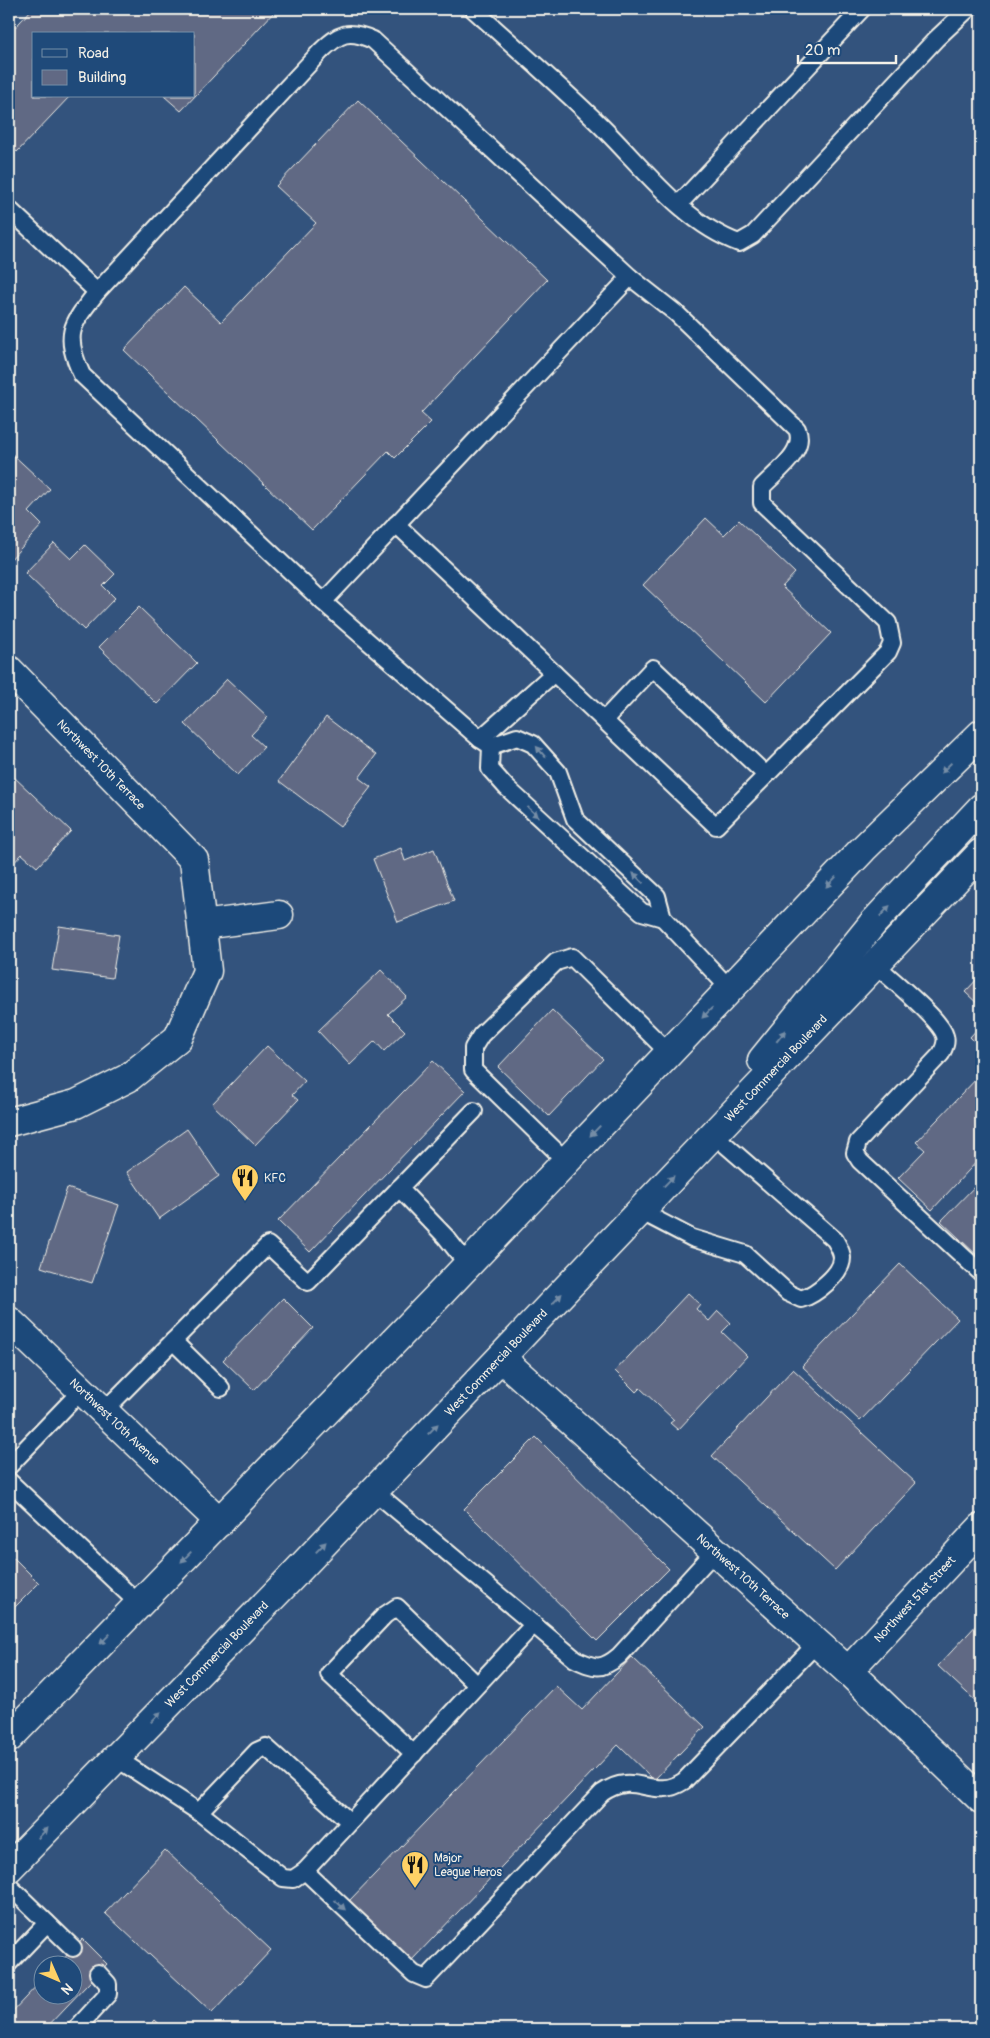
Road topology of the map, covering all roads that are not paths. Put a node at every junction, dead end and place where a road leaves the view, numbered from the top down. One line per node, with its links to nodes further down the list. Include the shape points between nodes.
1 (473, 9): 4 (lane, via 600,124)
2 (862, 9): 4 (lane)
3 (968, 9): 4 (lane, via 936,39 753,235 739,242 720,236)
4 (679, 204)
5 (9, 209): 7 (lane)
6 (630, 277): 7 (lane, via 373,40 347,33 335,38 321,51); 8 (lane); 15 (lane, via 677,314 796,429 801,437 800,444 762,487 762,503 888,623 892,634 888,652)
7 (97, 292): 9 (lane, via 71,331 75,360 82,375)
8 (396, 524): 9 (lane); 11 (lane)
9 (323, 602): 14 (lane)
10 (9, 670): 20 (main road, Northwest 10th Terrace, via 194,860)
11 (554, 673): 12 (lane); 14 (lane)
12 (604, 720): 15 (lane, via 716,826); 15 (lane, via 653,668)
13 (981, 734): 22 (main road, one-way to 22, via 863,850)
14 (485, 743): 19 (lane, one-way to 19, via 490,769 506,787 642,912); 19 (lane, one-way to 14, via 657,896 575,819 558,772 533,744 517,737)
15 (766, 775)
16 (981, 808): 26 (main road, one-way to 16, via 752,1073 800,1011 874,922)
17 (981, 853): 21 (main road, West Commercial Boulevard)
18 (278, 915): 20 (main road)
19 (663, 918): 22 (lane)
20 (202, 925): 25 (main road, via 207,971 178,1038 128,1078 76,1104)
21 (875, 964): 26 (main road, West Commercial Boulevard); 31 (lane, via 936,1022 945,1036 946,1045 858,1142 855,1153)
22 (730, 989): 23 (main road, one-way to 23)
23 (670, 1053): 27 (main road, one-way to 27); 27 (lane, via 572,956 556,962 481,1034 472,1048 473,1070)
24 (474, 1111): 28 (lane)
25 (9, 1122)
26 (713, 1134): 29 (main road, West Commercial Boulevard, one-way to 26); 29 (lane, via 835,1240 842,1260 839,1269 824,1286 811,1297 801,1299 788,1293 745,1254 692,1238)
27 (566, 1161): 30 (main road)
28 (398, 1188): 30 (lane, via 446,1237); 33 (lane, via 308,1282 268,1245)
29 (640, 1211): 34 (main road, West Commercial Boulevard, one-way to 29)
30 (468, 1265): 41 (main road)
31 (981, 1272)
32 (9, 1321): 36 (main road, Northwest 10th Avenue)
33 (173, 1341): 35 (lane); 37 (lane)
34 (501, 1358): 40 (main road, West Commercial Boulevard, one-way to 34); 43 (main road, Northwest 10th Terrace)
35 (221, 1388)
36 (81, 1391): 37 (main road, Northwest 10th Avenue); 38 (lane)
37 (103, 1412): 41 (main road, Northwest 10th Avenue)
38 (9, 1466)
39 (9, 1481): 44 (lane)
40 (374, 1490): 45 (lane); 51 (main road, West Commercial Boulevard, one-way to 40)
41 (220, 1522): 44 (main road, one-way to 44)
42 (981, 1528): 47 (main road, Northwest 51st Street)
43 (716, 1551): 45 (lane, via 619,1656 603,1667 575,1659); 46 (main road, Northwest 10th Terrace)
44 (139, 1604): 49 (main road, one-way to 49)
45 (534, 1624): 48 (lane)
46 (818, 1643): 47 (main road, Northwest 10th Terrace); 56 (lane, one-way to 46, via 414,1974 426,1979 602,1793 614,1785 634,1782 668,1790 684,1781)
47 (848, 1671): 52 (main road, Northwest 10th Terrace)
48 (477, 1685): 50 (lane); 50 (lane, via 397,1608 385,1614 329,1674)
49 (9, 1738)
50 (414, 1754): 54 (lane)
51 (116, 1758): 53 (lane); 55 (main road, West Commercial Boulevard, one-way to 51)
52 (981, 1799)
53 (199, 1812): 54 (lane, via 257,1751 266,1747); 56 (lane, via 283,1878 294,1879)
54 (350, 1822): 56 (lane)
55 (9, 1868)
56 (305, 1871)
57 (9, 1886): 58 (lane)
58 (47, 1923): 59 (lane); 60 (lane)
59 (73, 1948)
60 (9, 1963)
61 (98, 1974): 62 (lane, via 108,1984 108,1994)
62 (76, 2029)

